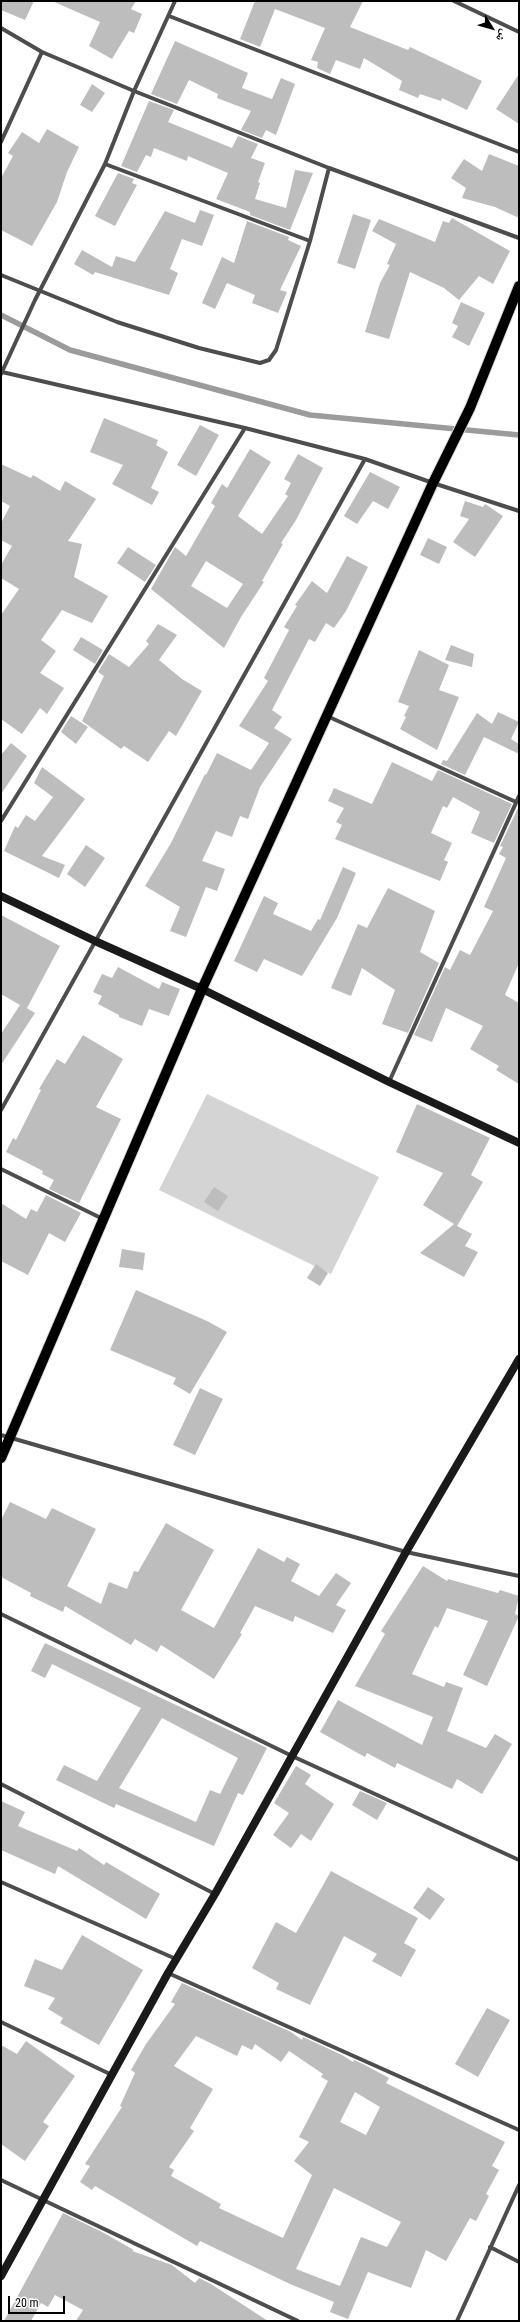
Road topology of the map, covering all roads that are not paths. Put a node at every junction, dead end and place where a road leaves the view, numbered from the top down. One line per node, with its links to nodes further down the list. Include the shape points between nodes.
1 (175, 1): 3 (street)
2 (454, 1): 5 (street)
3 (169, 16): 7 (street); 9 (street)
4 (1, 28): 6 (street)
5 (519, 32)
6 (42, 52): 7 (street); 8 (street)
7 (134, 91): 10 (street); 11 (street)
8 (1, 142)
9 (519, 152)
10 (106, 164): 13 (street); 16 (street)
11 (329, 168): 12 (street); 13 (street)
12 (519, 238)
13 (310, 241): 16 (street, via 276,350 269,360 260,363 199,348 117,322)
14 (1, 275): 16 (street)
15 (519, 286): 20 (main road, via 470,408)
16 (41, 289): 17 (street)
17 (1, 373): 18 (street)
18 (245, 428): 19 (street); 25 (street)
19 (366, 459): 20 (street); 27 (street)
20 (433, 483): 21 (street); 22 (main road)
21 (519, 511)
22 (326, 715): 24 (street); 28 (main road)
23 (519, 796): 24 (street)
24 (516, 802): 29 (street)
25 (1, 821)
26 (1, 896): 27 (street)
27 (94, 941): 28 (street); 30 (street)
28 (202, 989): 29 (street); 33 (main road)
29 (389, 1082): 31 (street)
30 (1, 1110)
31 (519, 1143)
32 (1, 1169): 33 (street)
33 (103, 1219): 35 (main road)
34 (519, 1359): 37 (street)
35 (5, 1437): 36 (main road); 37 (street)
36 (1, 1458)
37 (406, 1552): 38 (street); 40 (street)
38 (519, 1576)
39 (1, 1614): 40 (street)
40 (292, 1756): 42 (street); 44 (street)
41 (1, 1784): 44 (street)
42 (519, 1860)
43 (1, 1882): 45 (street)
44 (215, 1894): 45 (street)
45 (176, 1959): 46 (street)
46 (168, 1973): 48 (street); 49 (street)
47 (1, 2022): 48 (street)
48 (112, 2075): 52 (street)
49 (519, 2130)
50 (1, 2180): 52 (street)
51 (519, 2185): 53 (street)
52 (43, 2201): 55 (street); 56 (street)
53 (490, 2247): 54 (street); 57 (street)
54 (519, 2262)
55 (1, 2276)
56 (298, 2321)
57 (457, 2321)

